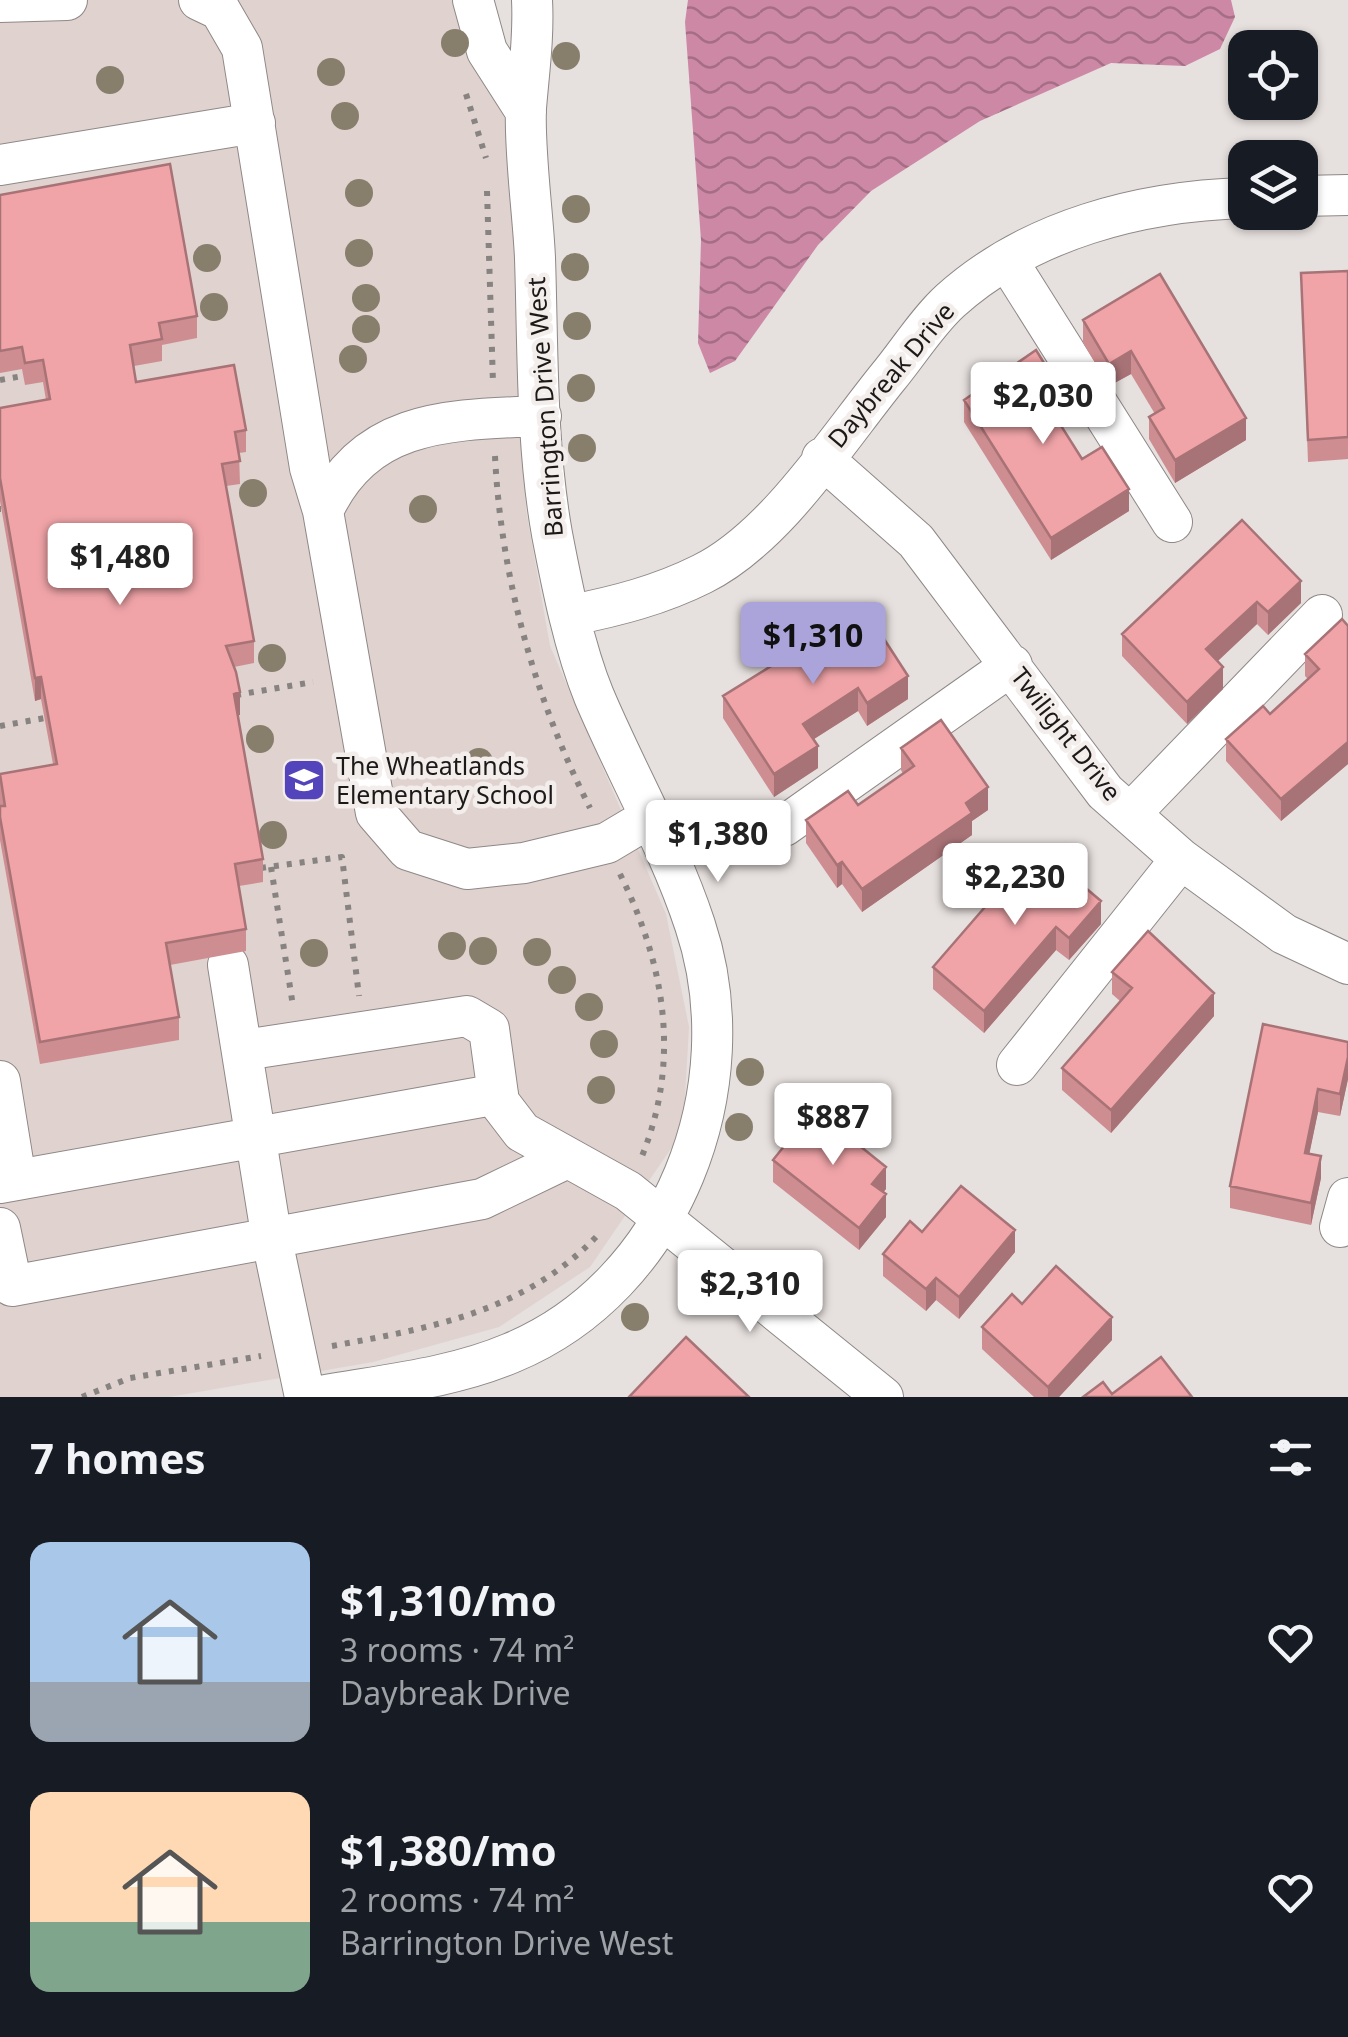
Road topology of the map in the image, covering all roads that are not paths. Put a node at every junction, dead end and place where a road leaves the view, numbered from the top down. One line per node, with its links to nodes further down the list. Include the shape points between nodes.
1 (67, 0): 5 (street)
2 (198, 0): 7 (street, via 220,10 242,48)
3 (473, 0): 6 (street, via 486,50)
4 (532, 0): 6 (street, Barrington Drive West)
5 (0, 2)
6 (526, 112): 13 (street, Barrington Drive West)
7 (255, 123): 8 (street); 15 (street, via 310,468)
8 (0, 165)
9 (1348, 194): 10 (street)
10 (1318, 195)
11 (1228, 198): 12 (street, Daybreak Drive, via 1132,209)
12 (1007, 260): 14 (street, Daybreak Drive, via 950,302); 16 (street)
13 (541, 416): 15 (street, via 418,428 386,438 337,481); 17 (street, Barrington Drive West, via 552,534)
14 (822, 458): 17 (street, Daybreak Drive, via 766,526 705,573 636,602); 19 (street, Twilight Drive, via 916,540)
15 (324, 510): 21 (street, via 376,814 408,850 467,868 524,863 607,843)
16 (1172, 522)
17 (572, 615): 21 (street, Barrington Drive West, via 592,690)
18 (1322, 615): 20 (street)
19 (1012, 665): 20 (street, Twilight Drive, via 1105,792); 22 (street)
20 (1130, 814): 23 (street, Twilight Drive)
21 (649, 818): 33 (street, Barrington Drive West, via 697,930 712,1019 702,1127 681,1187)
22 (784, 826)
23 (1181, 859): 24 (street, Twilight Drive, via 1284,934); 27 (street)
24 (1348, 964)
25 (228, 965): 26 (street)
26 (244, 1050): 29 (street, via 467,1016 489,1029); 30 (street)
27 (1017, 1065)
28 (0, 1081): 32 (street)
29 (498, 1094): 30 (street); 31 (street, via 522,1132)
30 (257, 1137): 32 (street); 35 (street)
31 (567, 1158): 33 (street, via 628,1190); 35 (street, via 482,1199)
32 (8, 1182)
33 (660, 1220): 37 (street, Barrington Drive West, via 609,1288 566,1323 512,1353 455,1372); 38 (street)
34 (0, 1228): 35 (street, via 12,1286)
35 (272, 1240): 36 (street)
36 (305, 1397)
37 (316, 1397)
38 (883, 1397)

